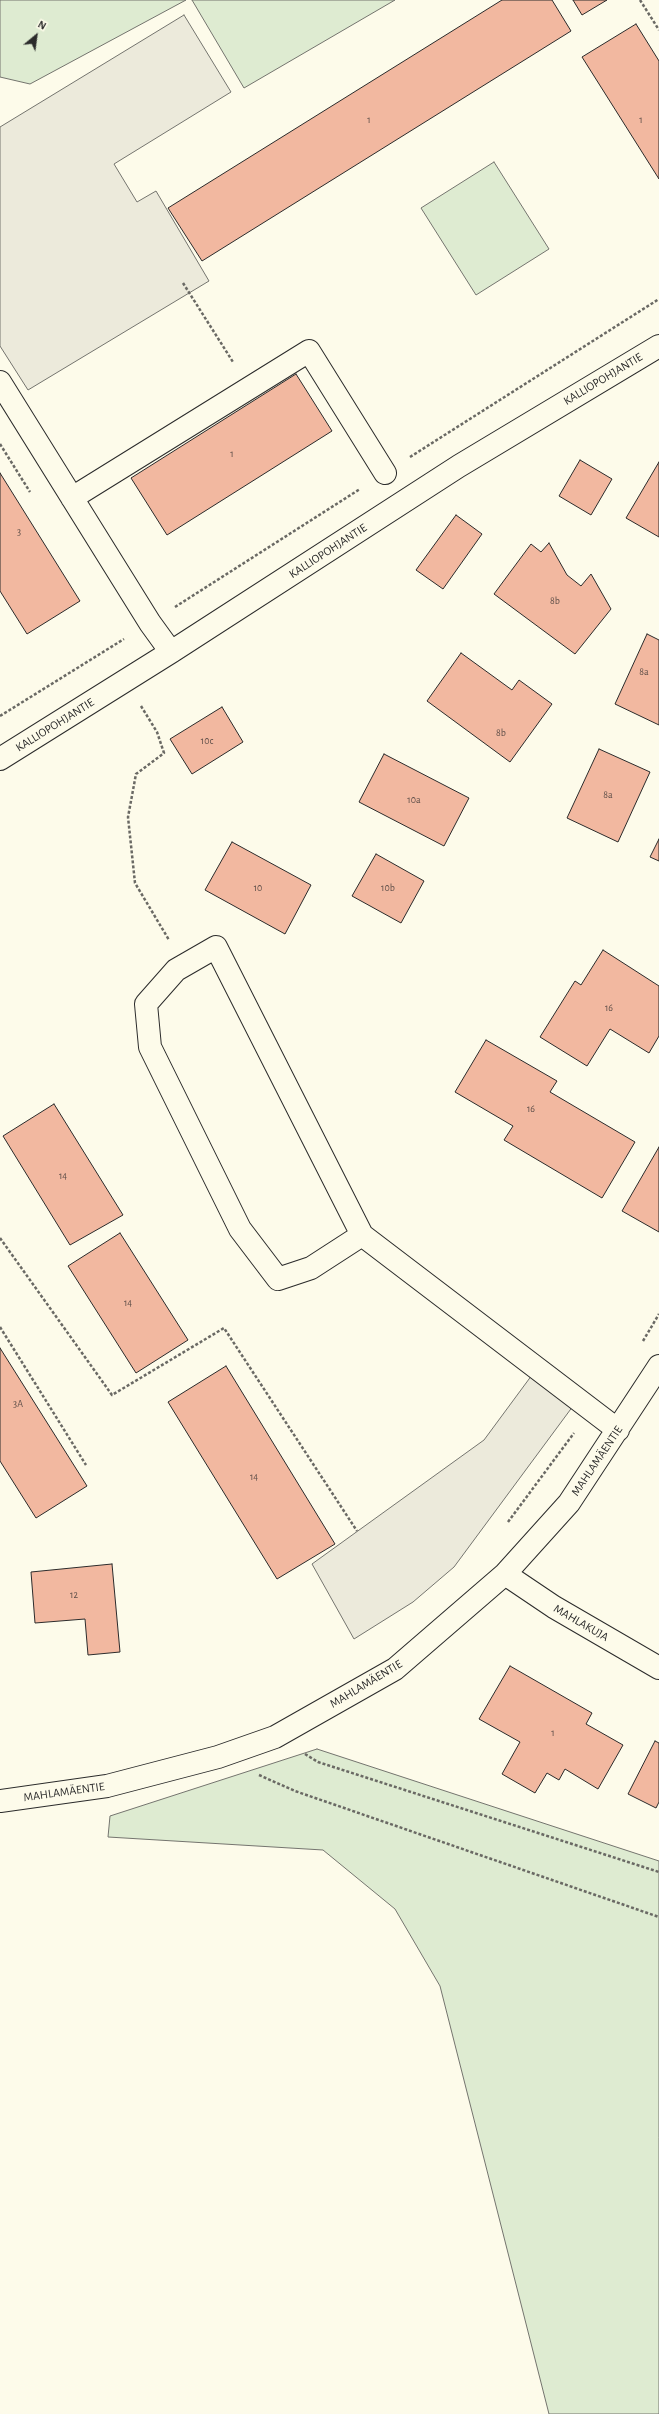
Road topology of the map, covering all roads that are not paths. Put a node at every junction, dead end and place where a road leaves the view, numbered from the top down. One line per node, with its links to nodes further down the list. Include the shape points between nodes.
1 (659, 346): 5 (street, KALLIOPOHJANTIE, via 459,466)
2 (0, 382): 4 (street)
3 (385, 473): 4 (street, via 309,351)
4 (72, 498): 5 (street)
5 (171, 652): 6 (street, KALLIOPOHJANTIE)
6 (0, 759)
7 (362, 1235): 7 (street, via 311,1268 278,1279 240,1229 150,1047 146,1004 176,970 216,947); 9 (street)
8 (659, 1366): 9 (street, MAHLAMÄENTIE)
9 (618, 1430): 10 (street, MAHLAMÄENTIE, via 569,1503)
10 (505, 1574): 11 (street, MAHLAKUJA, via 554,1607); 12 (street, MAHLAMÄENTIE, via 395,1669 275,1737 218,1757 107,1786)
11 (659, 1668)
12 (0, 1800)

